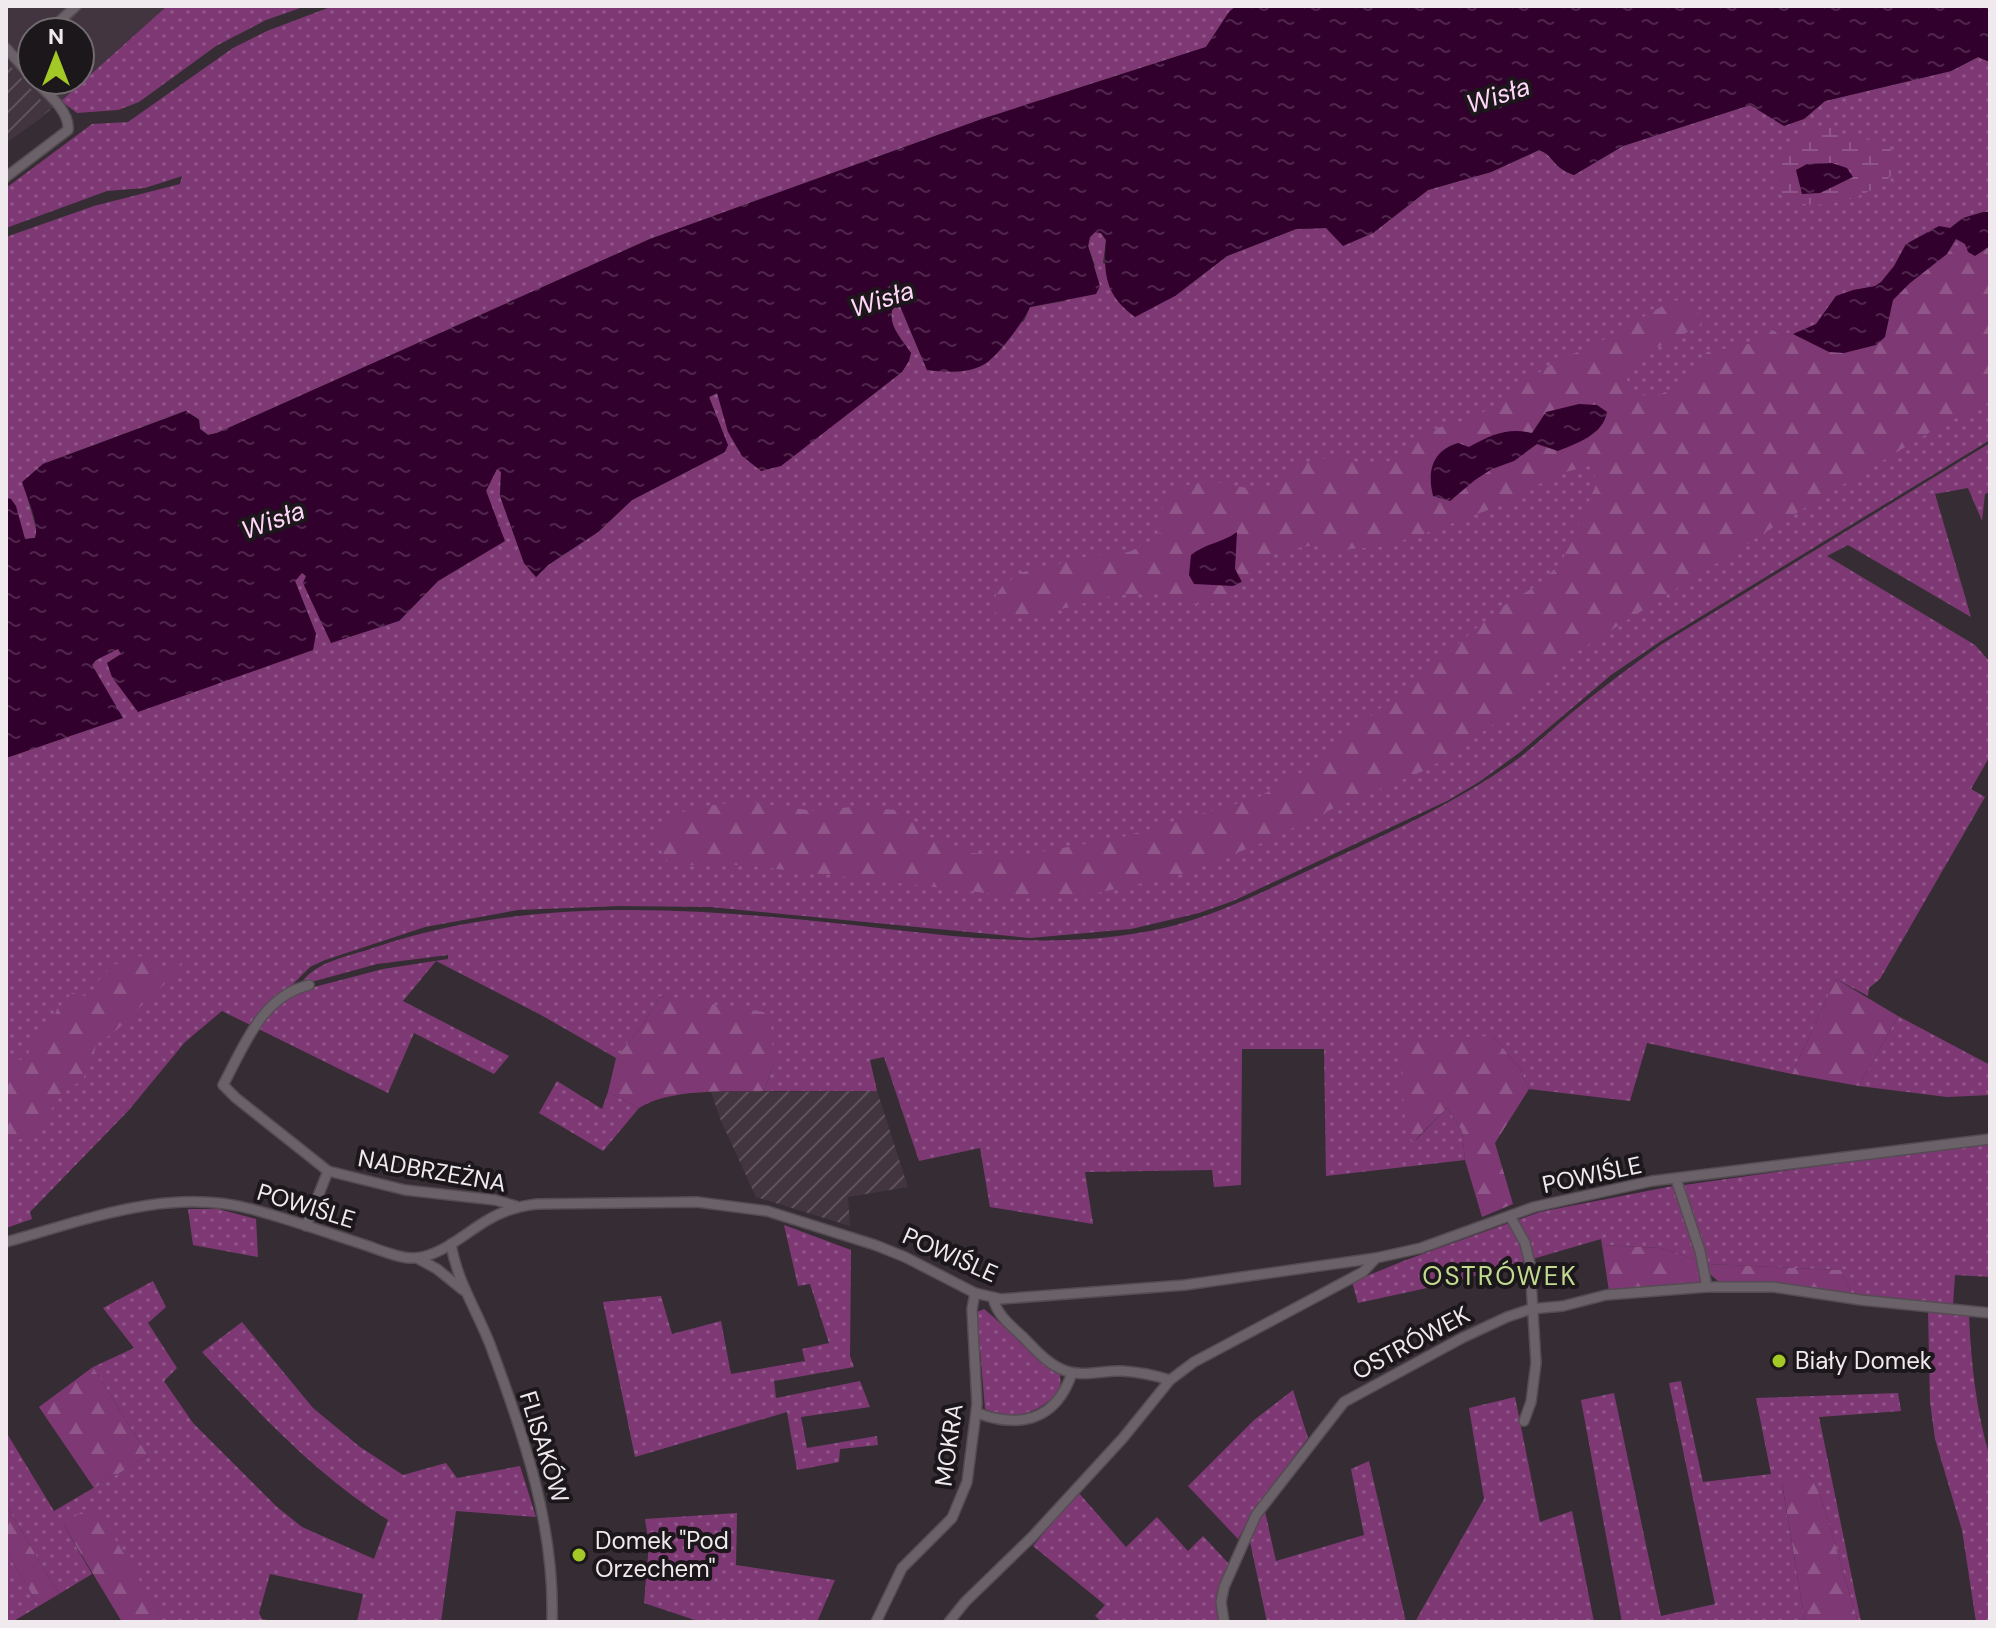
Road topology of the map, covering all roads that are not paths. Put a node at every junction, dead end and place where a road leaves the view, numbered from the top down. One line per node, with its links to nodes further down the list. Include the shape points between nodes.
1 (48, 96): 2 (street, via 69,125 64,135)
2 (6, 177)
3 (309, 985): 5 (street, NADBRZEŻNA, via 281,996 267,1009 223,1085)
4 (1990, 1139): 6 (street, POWIŚLE)
5 (328, 1171): 7 (street, NADBRZEŻNA, via 405,1190); 9 (street)
6 (1676, 1179): 8 (street, POWIŚLE); 14 (street)
7 (516, 1206): 11 (street, POWIŚLE); 16 (street, POWIŚLE, via 697,1202 755,1209 885,1249)
8 (1510, 1216): 13 (street, POWIŚLE); 18 (street, via 1529,1255)
9 (306, 1226): 10 (street, POWIŚLE, via 229,1204 179,1201 127,1208); 12 (street, POWIŚLE)
10 (6, 1242)
11 (451, 1244): 12 (street, POWIŚLE); 15 (street, FLISAKÓW)
12 (417, 1258): 15 (street, FLISAKÓW)
13 (1376, 1258): 17 (street, POWIŚLE, via 1143,1290); 21 (street, via 1363,1272)
14 (1707, 1287): 18 (street, OSTRÓWEK, via 1606,1295); 19 (street, OSTRÓWEK, via 1773,1287)
15 (465, 1291): 24 (street, FLISAKÓW, via 490,1345 538,1490 550,1547)
16 (975, 1293): 17 (street, POWIŚLE); 22 (street, MOKRA)
17 (993, 1298): 20 (street, via 997,1311 1042,1356)
18 (1531, 1309): 23 (street, via 1534,1381); 27 (street, OSTRÓWEK, via 1462,1338 1344,1402 1256,1515 1224,1587)
19 (1990, 1313)
20 (1072, 1373): 21 (street, via 1121,1371); 22 (street, via 1061,1397 1038,1416 1010,1421)
21 (1170, 1380): 26 (street, via 1123,1438)
22 (977, 1413): 25 (street, MOKRA, via 961,1503 902,1568)
23 (1524, 1421)
24 (552, 1622)
25 (876, 1622)
26 (949, 1622)
27 (1224, 1622)

